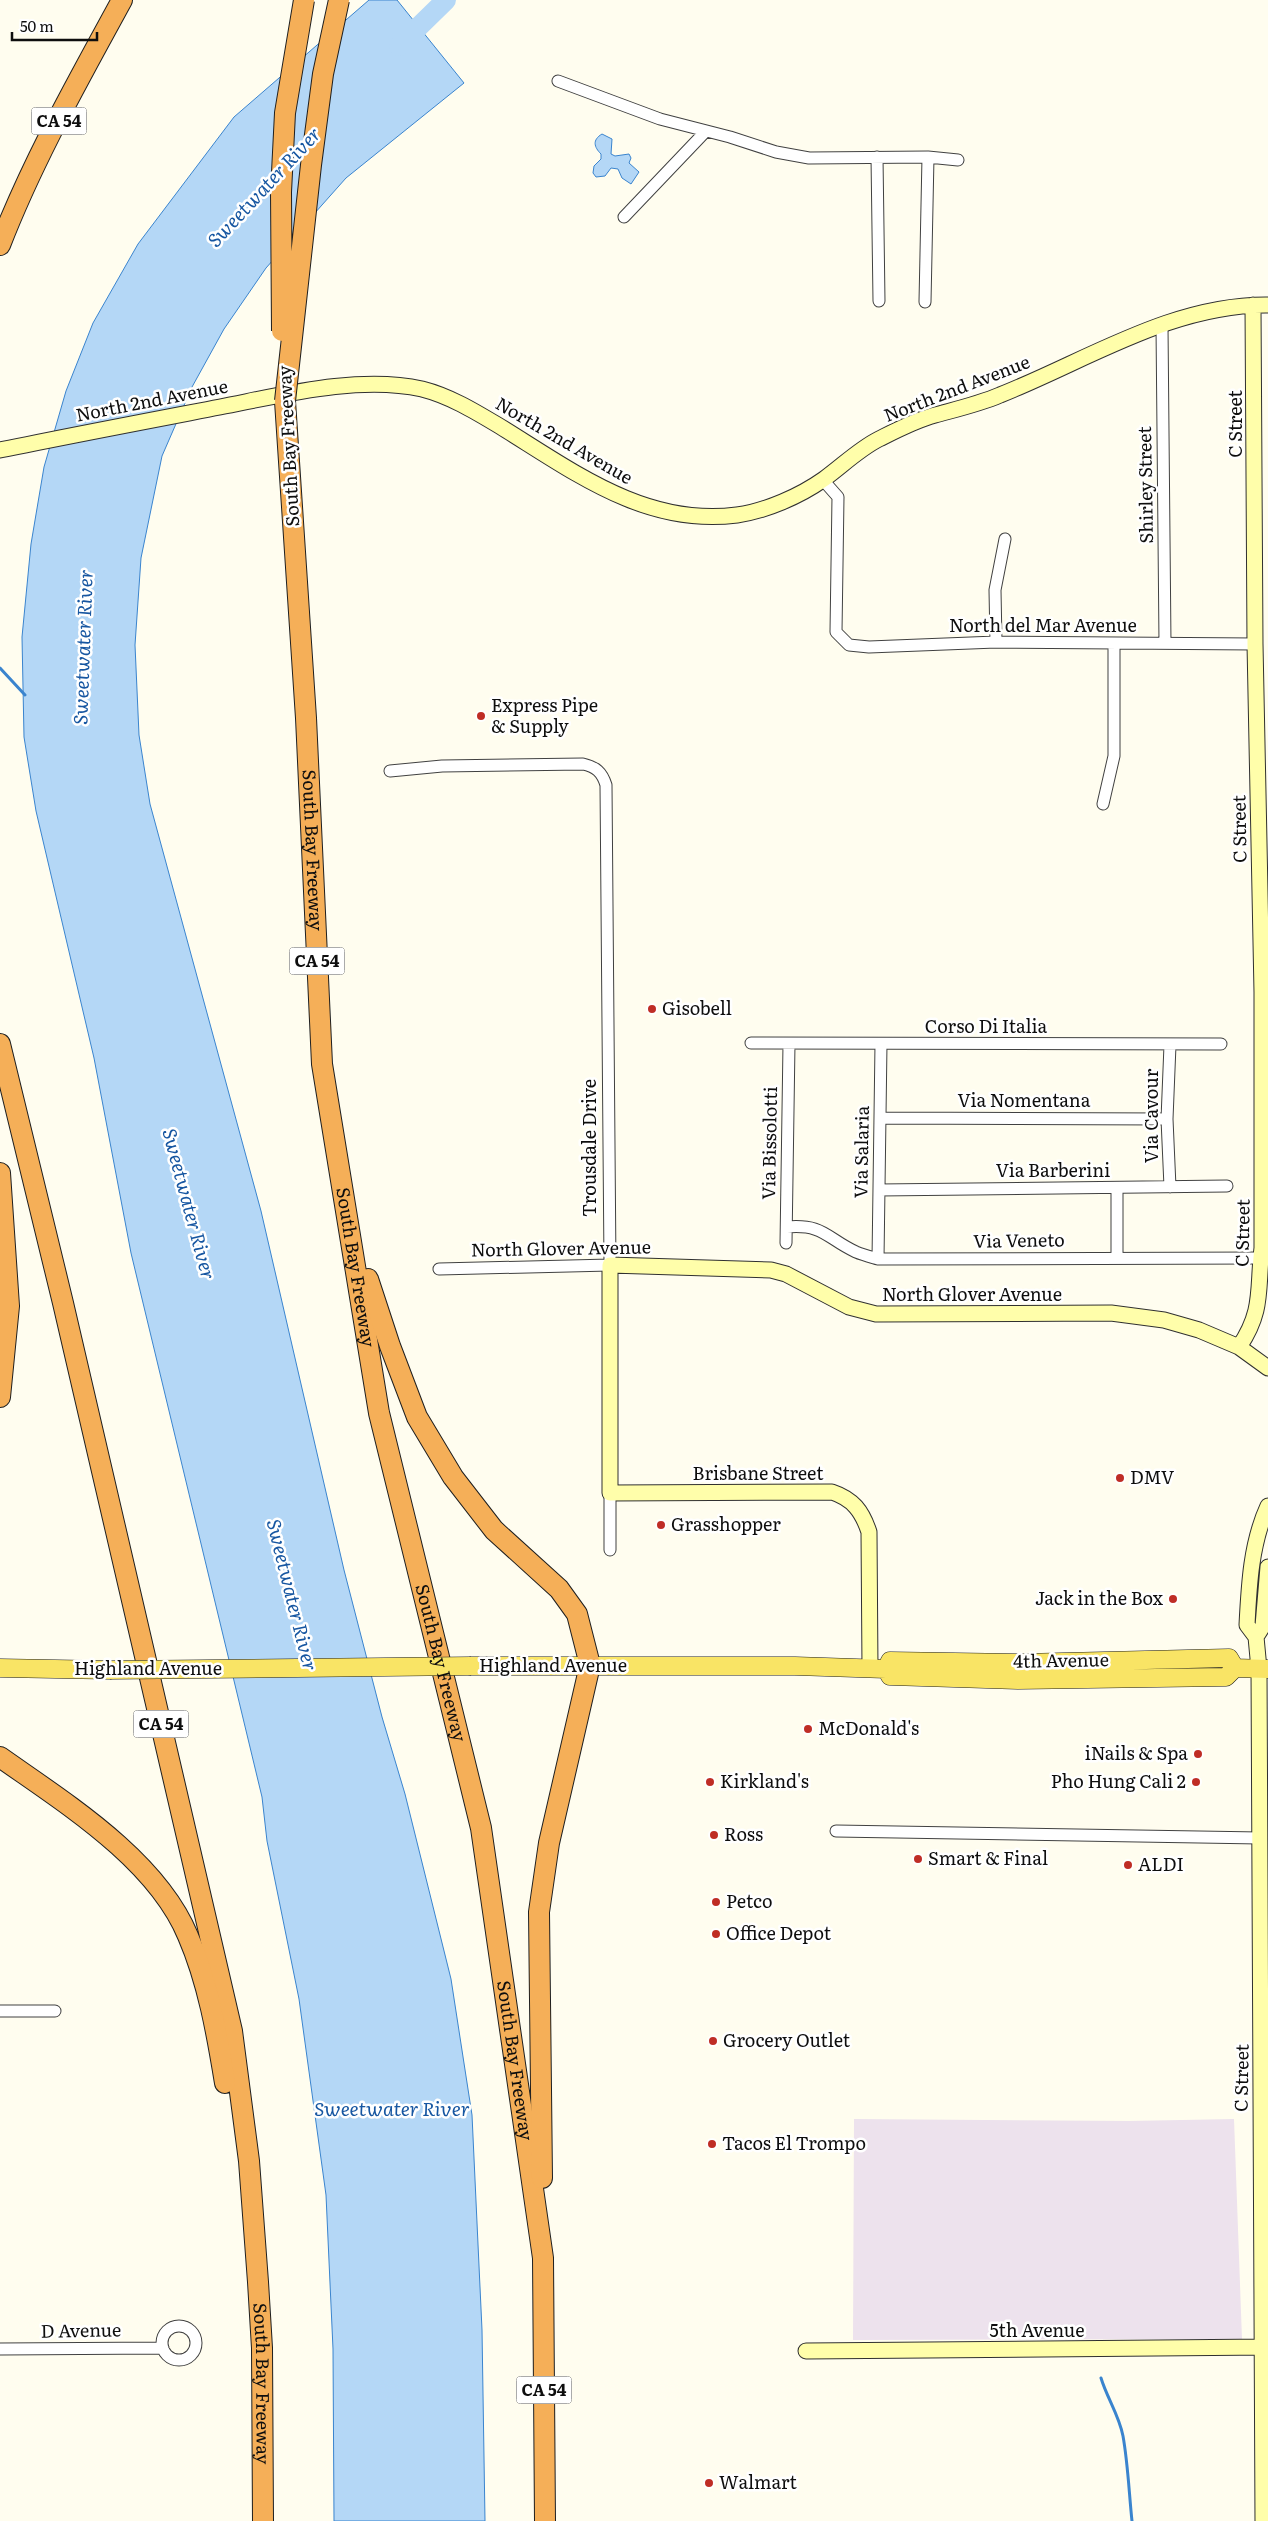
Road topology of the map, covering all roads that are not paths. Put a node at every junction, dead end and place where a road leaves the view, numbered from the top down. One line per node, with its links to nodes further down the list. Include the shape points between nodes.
1 (122, 0): 10 (highway, CA 54, via 10,219)
2 (304, 0): 15 (highway, South Bay Freeway / CA 54, bridge, via 285,113 281,192 280,285)
3 (339, 0): 15 (highway, bridge, via 323,74)
4 (558, 81): 5 (street, via 660,119)
5 (706, 131): 6 (street, via 776,152 809,158); 9 (street)
6 (877, 157): 7 (street); 11 (street)
7 (928, 157): 8 (street); 12 (street)
8 (958, 160)
9 (624, 217)
10 (0, 245)
11 (879, 301)
12 (925, 302)
13 (1261, 305): 14 (street, North 2nd Avenue, via 1234,306); 22 (street, C Street)
14 (1162, 326): 17 (street, North 2nd Avenue, via 984,402 932,416 885,437); 21 (street, Shirley Street)
15 (285, 401): 38 (highway, South Bay Freeway / CA 54, via 306,718 322,1064)
16 (0, 450): 17 (street, North 2nd Avenue, via 328,388 400,386 423,390 464,406 593,484 654,508 697,517 742,514 774,504)
17 (823, 480): 19 (street, North del Mar Avenue, via 838,498 836,632 849,645)
18 (1005, 539): 19 (street, via 996,582)
19 (996, 642): 20 (street, North del Mar Avenue)
20 (1114, 643): 21 (street, North del Mar Avenue); 24 (street, via 1114,756)
21 (1166, 643): 22 (street, North del Mar Avenue)
22 (1255, 644): 42 (street, C Street, via 1262,997)
23 (390, 771): 44 (street, Trousdale Drive, via 442,766 583,764 592,766 603,776 607,801)
24 (1103, 804)
25 (751, 1043): 27 (street, Corso Di Italia)
26 (0, 1044): 65 (highway, South Bay Freeway / CA 54, via 232,2031 249,2161)
27 (789, 1044): 28 (street, Corso Di Italia); 39 (street, Via Bissolotti)
28 (881, 1044): 30 (street, Corso Di Italia); 31 (street, Via Salaria)
29 (1221, 1044): 30 (street, Corso Di Italia)
30 (1170, 1045): 32 (street, Via Cavour)
31 (880, 1118): 32 (street, Via Nomentana); 37 (street, Via Salaria)
32 (1167, 1119): 35 (street, Via Cavour)
33 (0, 1173): 48 (highway, via 9,1306)
34 (1227, 1186): 35 (street, Via Barberini)
35 (1170, 1187): 36 (street, Via Barberini)
36 (1117, 1189): 37 (street, Via Barberini); 41 (street)
37 (880, 1190): 43 (street, Via Salaria)
38 (348, 1218): 54 (highway, via 417,1417 453,1477 494,1530 559,1589 577,1614); 64 (highway, South Bay Freeway / CA 54, via 380,1413 481,1828)
39 (787, 1226): 40 (street, Via Bissolotti); 43 (street, Via Veneto, via 818,1229 856,1252)
40 (786, 1243)
41 (1117, 1258): 42 (street, Via Veneto); 43 (street, Via Veneto)
42 (1261, 1258): 46 (street, C Street, via 1258,1308)
43 (878, 1260)
44 (610, 1265): 45 (street, North Glover Avenue); 46 (street, North Glover Avenue, via 771,1270 786,1274 849,1307 876,1314 1111,1313 1164,1320); 49 (street, Trousdale Drive)
45 (439, 1269)
46 (1239, 1347): 47 (street, North Glover Avenue)
47 (1268, 1368)
48 (0, 1397)
49 (610, 1493): 51 (street, Trousdale Drive); 57 (street, Brisbane Street, via 832,1492 851,1500 864,1518 869,1532)
50 (1268, 1506): 53 (street, C Street, via 1254,1550 1248,1597 1247,1626)
51 (610, 1550)
52 (1268, 1567): 53 (street, C Street, via 1263,1626)
53 (1256, 1636): 58 (street, C Street)
54 (590, 1665): 55 (main road, Highland Avenue); 56 (main road, Highland Avenue, bridge); 64 (highway, via 549,1843 539,1912)
55 (836, 1666): 57 (main road, 4th Avenue)
56 (0, 1668)
57 (878, 1669): 58 (main road, 4th Avenue, via 890,1661 1229,1658 1235,1668)
58 (1263, 1669): 61 (street, C Street)
59 (0, 1757): 65 (highway, via 73,1809 135,1861 164,1895 188,1935 221,2054)
60 (836, 1831): 61 (street)
61 (1260, 1838): 66 (street, C Street, via 1260,2113)
62 (0, 2011): 63 (street)
63 (55, 2011)
64 (543, 2258): 72 (highway, South Bay Freeway / CA 54)
65 (258, 2282): 71 (highway, South Bay Freeway / CA 54, via 262,2348)
66 (1265, 2347): 69 (street, 5th Avenue); 70 (street, C Street)
67 (163, 2348): 68 (street, D Avenue)
68 (0, 2350)
69 (806, 2351)
70 (1266, 2468): 73 (street, C Street)
71 (262, 2519)
72 (545, 2521)
73 (1263, 2521)

